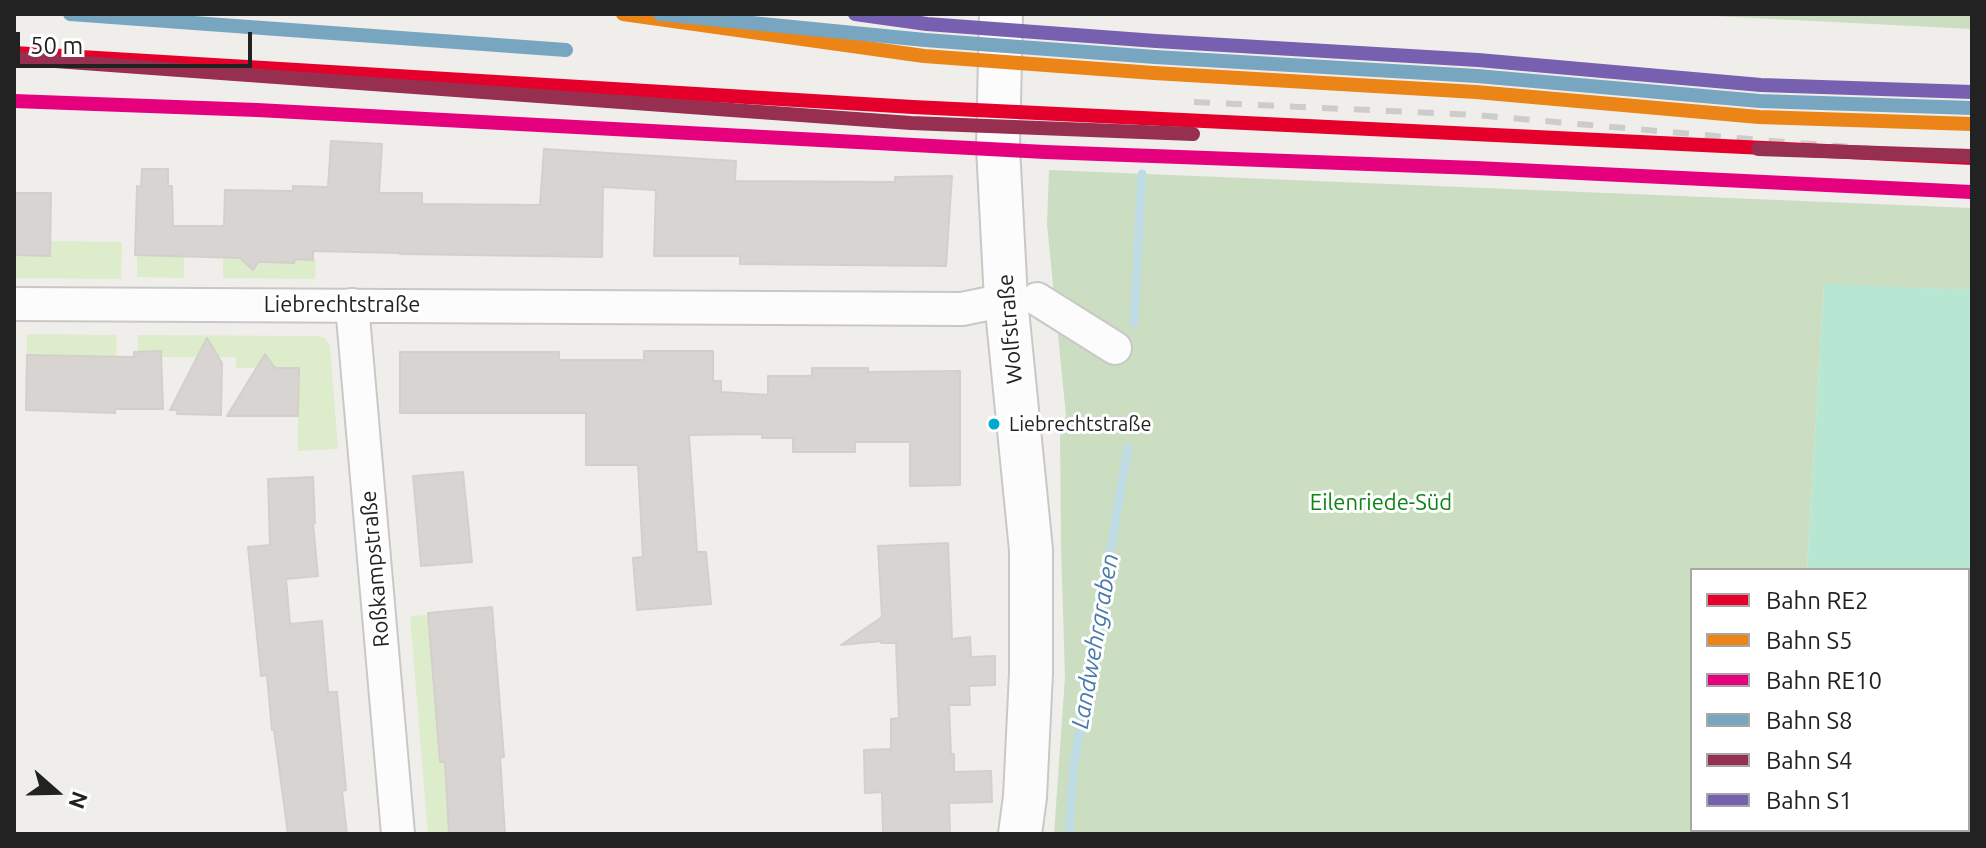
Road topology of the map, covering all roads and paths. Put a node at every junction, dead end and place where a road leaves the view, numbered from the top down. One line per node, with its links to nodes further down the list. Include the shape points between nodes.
1 (1001, 14): 2 (street, Wolfstraße, via 998,147)
2 (1021, 299): 4 (street, Liebrechtstraße, via 962,309); 5 (street); 7 (street, Wolfstraße, via 1031,673)
3 (14, 304): 4 (street, Liebrechtstraße)
4 (352, 305): 6 (street, Roßkampstraße)
5 (1115, 348)
6 (398, 834)
7 (1020, 834)

